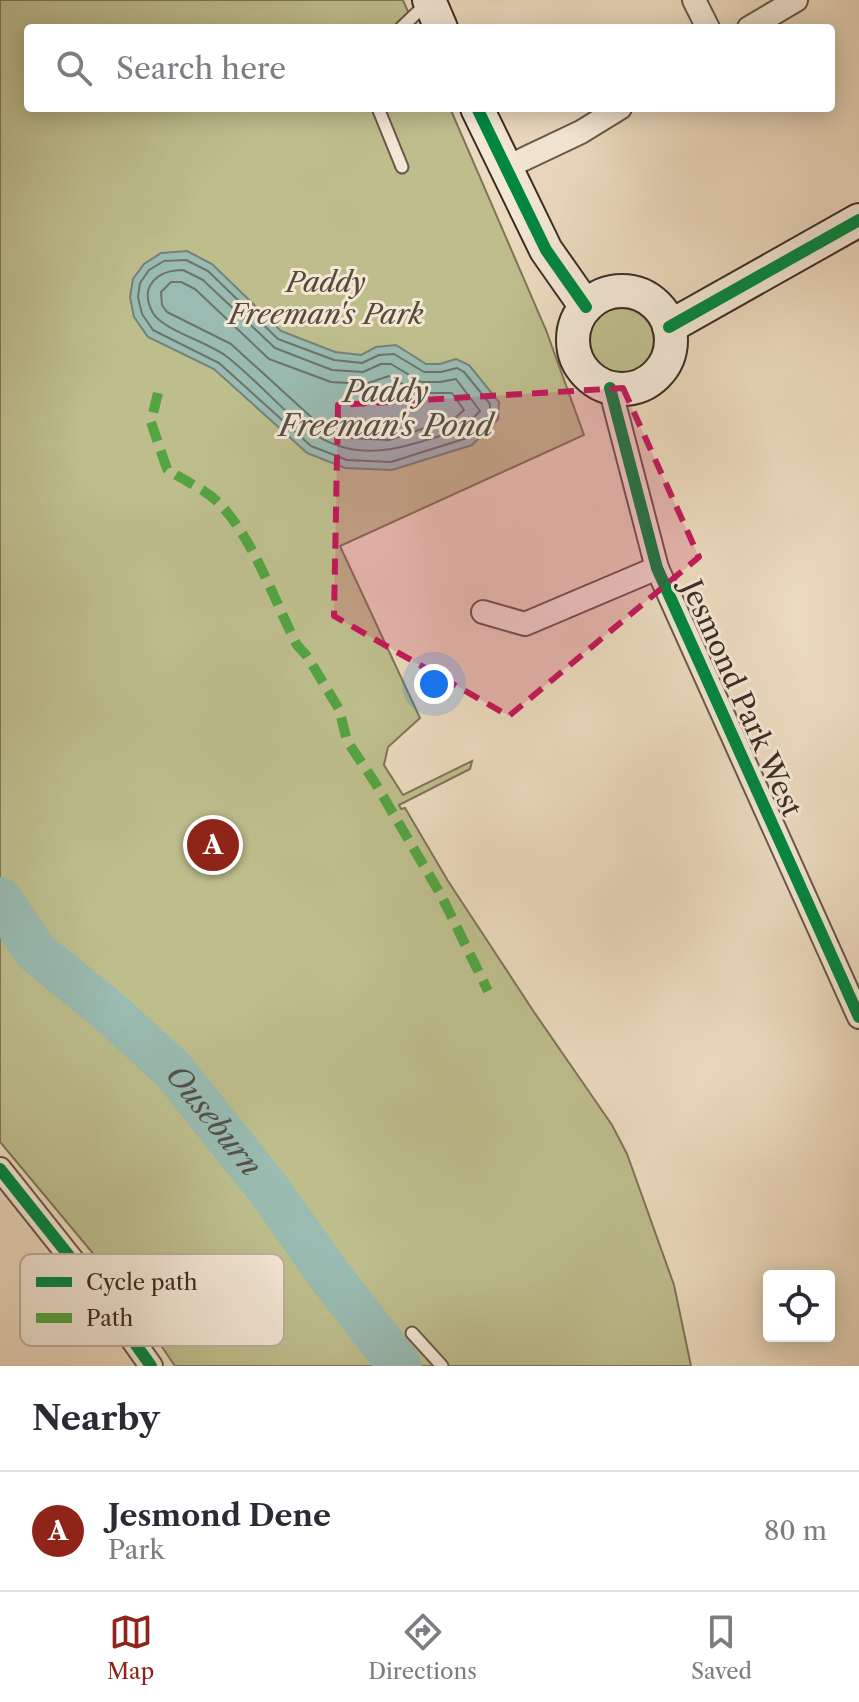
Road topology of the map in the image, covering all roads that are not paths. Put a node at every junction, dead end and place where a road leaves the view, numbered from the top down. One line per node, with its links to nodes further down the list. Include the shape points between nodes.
1 (429, 0): 4 (lane); 5 (street)
2 (694, 0): 6 (street)
3 (796, 0): 7 (street)
4 (405, 24)
5 (439, 24)
6 (706, 24)
7 (756, 24)
8 (380, 112): 11 (lane)
9 (479, 112): 12 (street)
10 (614, 112): 12 (street)
11 (402, 167)
12 (505, 168): 14 (street, via 546,250)
13 (859, 220): 15 (street)
14 (586, 307): 15 (street, via 611,292 626,291 653,303); 16 (street, via 573,337 575,354 582,369)
15 (669, 327): 16 (street, via 671,341 662,369 638,386)
16 (610, 388): 17 (street, Jesmond Park West)
17 (657, 568): 18 (street, via 525,624); 19 (street, Jesmond Park West)
18 (483, 612)
19 (859, 1017)
20 (0, 1169): 21 (street)
21 (68, 1254)
22 (412, 1333): 25 (lane)
23 (137, 1346): 24 (street)
24 (151, 1366)
25 (442, 1366)

